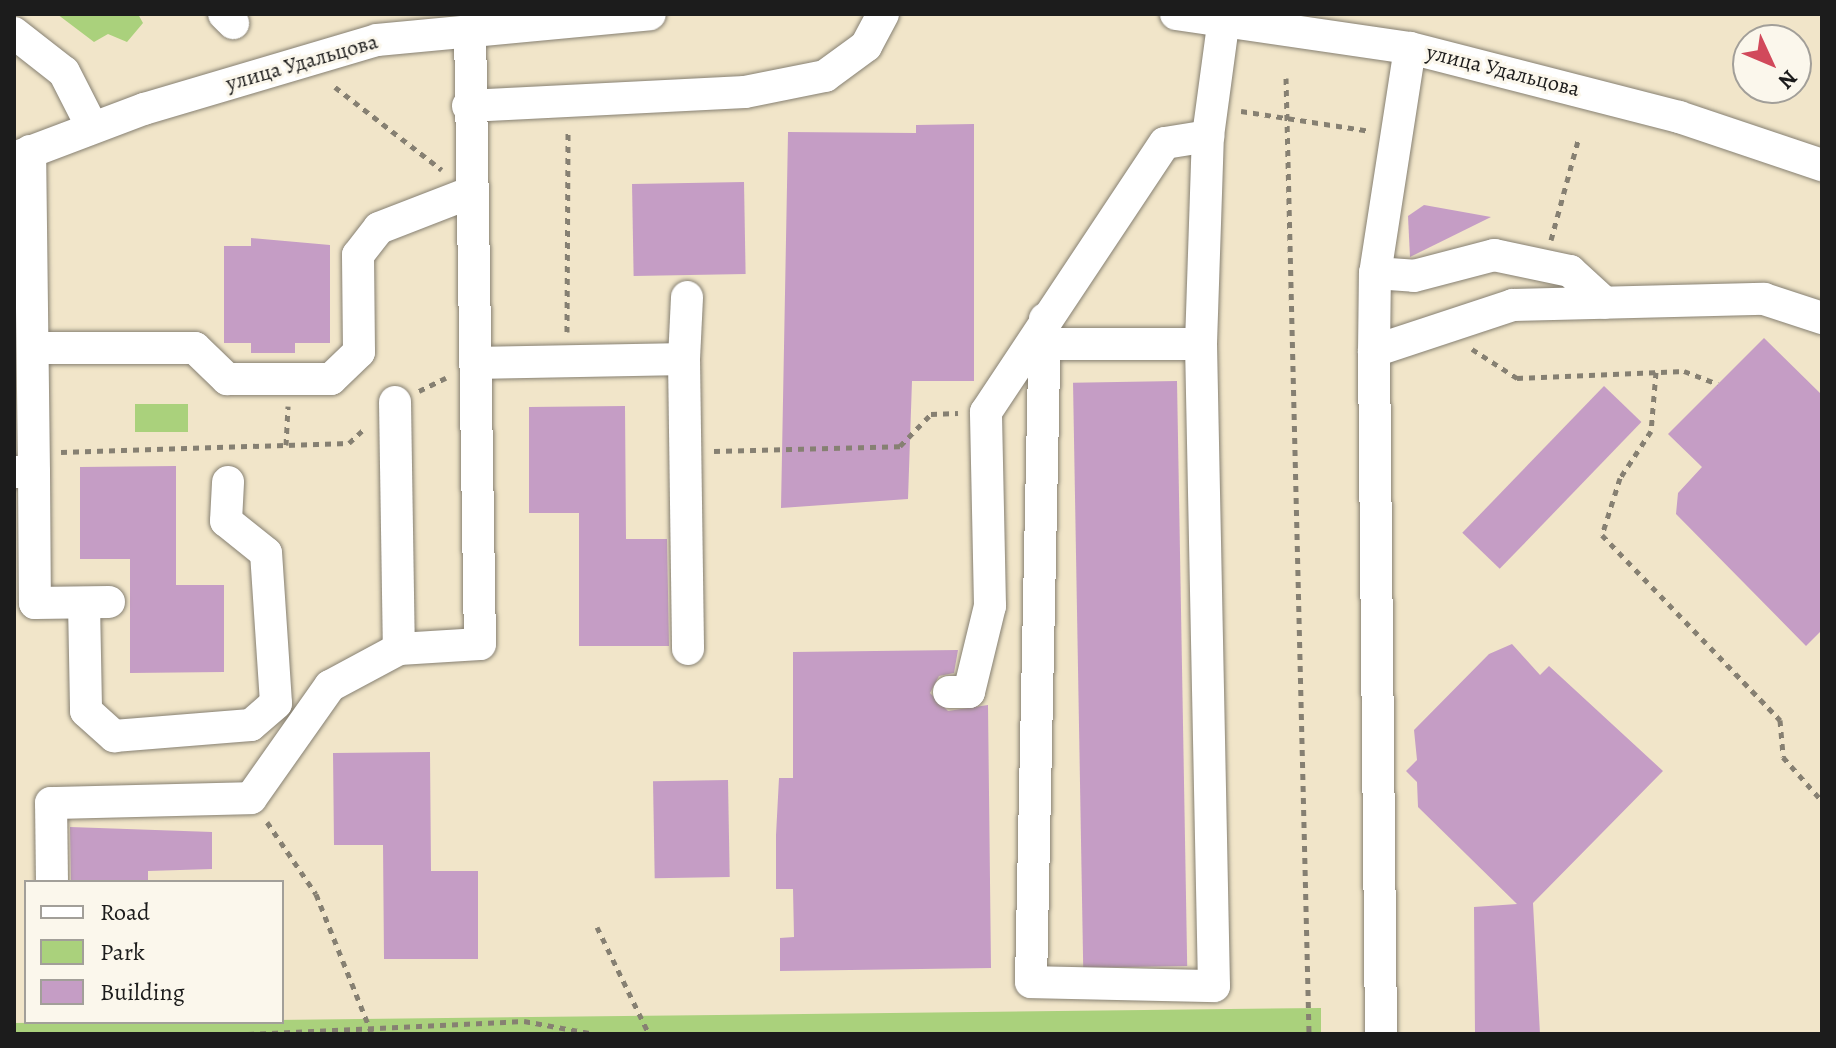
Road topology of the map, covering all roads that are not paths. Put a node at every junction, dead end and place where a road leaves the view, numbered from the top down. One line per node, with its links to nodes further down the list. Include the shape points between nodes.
1 (650, 14): 6 (street, улица Удальцова)
2 (883, 14): 9 (street, via 866,46 825,76 745,92)
3 (1176, 14): 4 (street, улица Удальцова)
4 (1224, 18): 8 (street, улица Удальцова); 10 (street)
5 (375, 27): 6 (street, улица Удальцова); 11 (street, улица Удальцова)
6 (470, 30): 9 (street)
7 (14, 33): 11 (street, via 64,72)
8 (1410, 48): 13 (street, улица Удальцова, via 1679,117); 15 (street)
9 (468, 106): 14 (street)
10 (1210, 121): 19 (street, via 1165,143); 20 (street)
11 (92, 127): 12 (street, улица Удальцова)
12 (22, 155): 21 (street)
13 (1822, 165)
14 (472, 192): 21 (street, via 372,237 358,255 359,352 331,379 227,379 195,348); 24 (street)
15 (1375, 273): 17 (street, via 1414,276 1494,255 1570,271); 22 (street)
16 (687, 297): 23 (street)
17 (1605, 303): 18 (street, via 1764,299); 22 (street, via 1513,305)
18 (1822, 318)
19 (1045, 331): 20 (street); 20 (street, via 1031,982 1214,986); 30 (street, via 986,412 990,606 969,692)
20 (1201, 344)
21 (33, 348): 26 (street)
22 (1374, 351): 32 (street)
23 (684, 359): 24 (street); 29 (street)
24 (476, 363): 28 (street, via 480,644)
25 (395, 402): 28 (street)
26 (27, 466): 27 (street, via 35,603 97,602 86,711 114,736 251,725 276,703 266,553 226,521)
27 (228, 482)
28 (399, 649): 31 (street, via 330,686 251,798 51,803)
29 (688, 649)
30 (949, 692)
31 (52, 880)
32 (1381, 1034)

